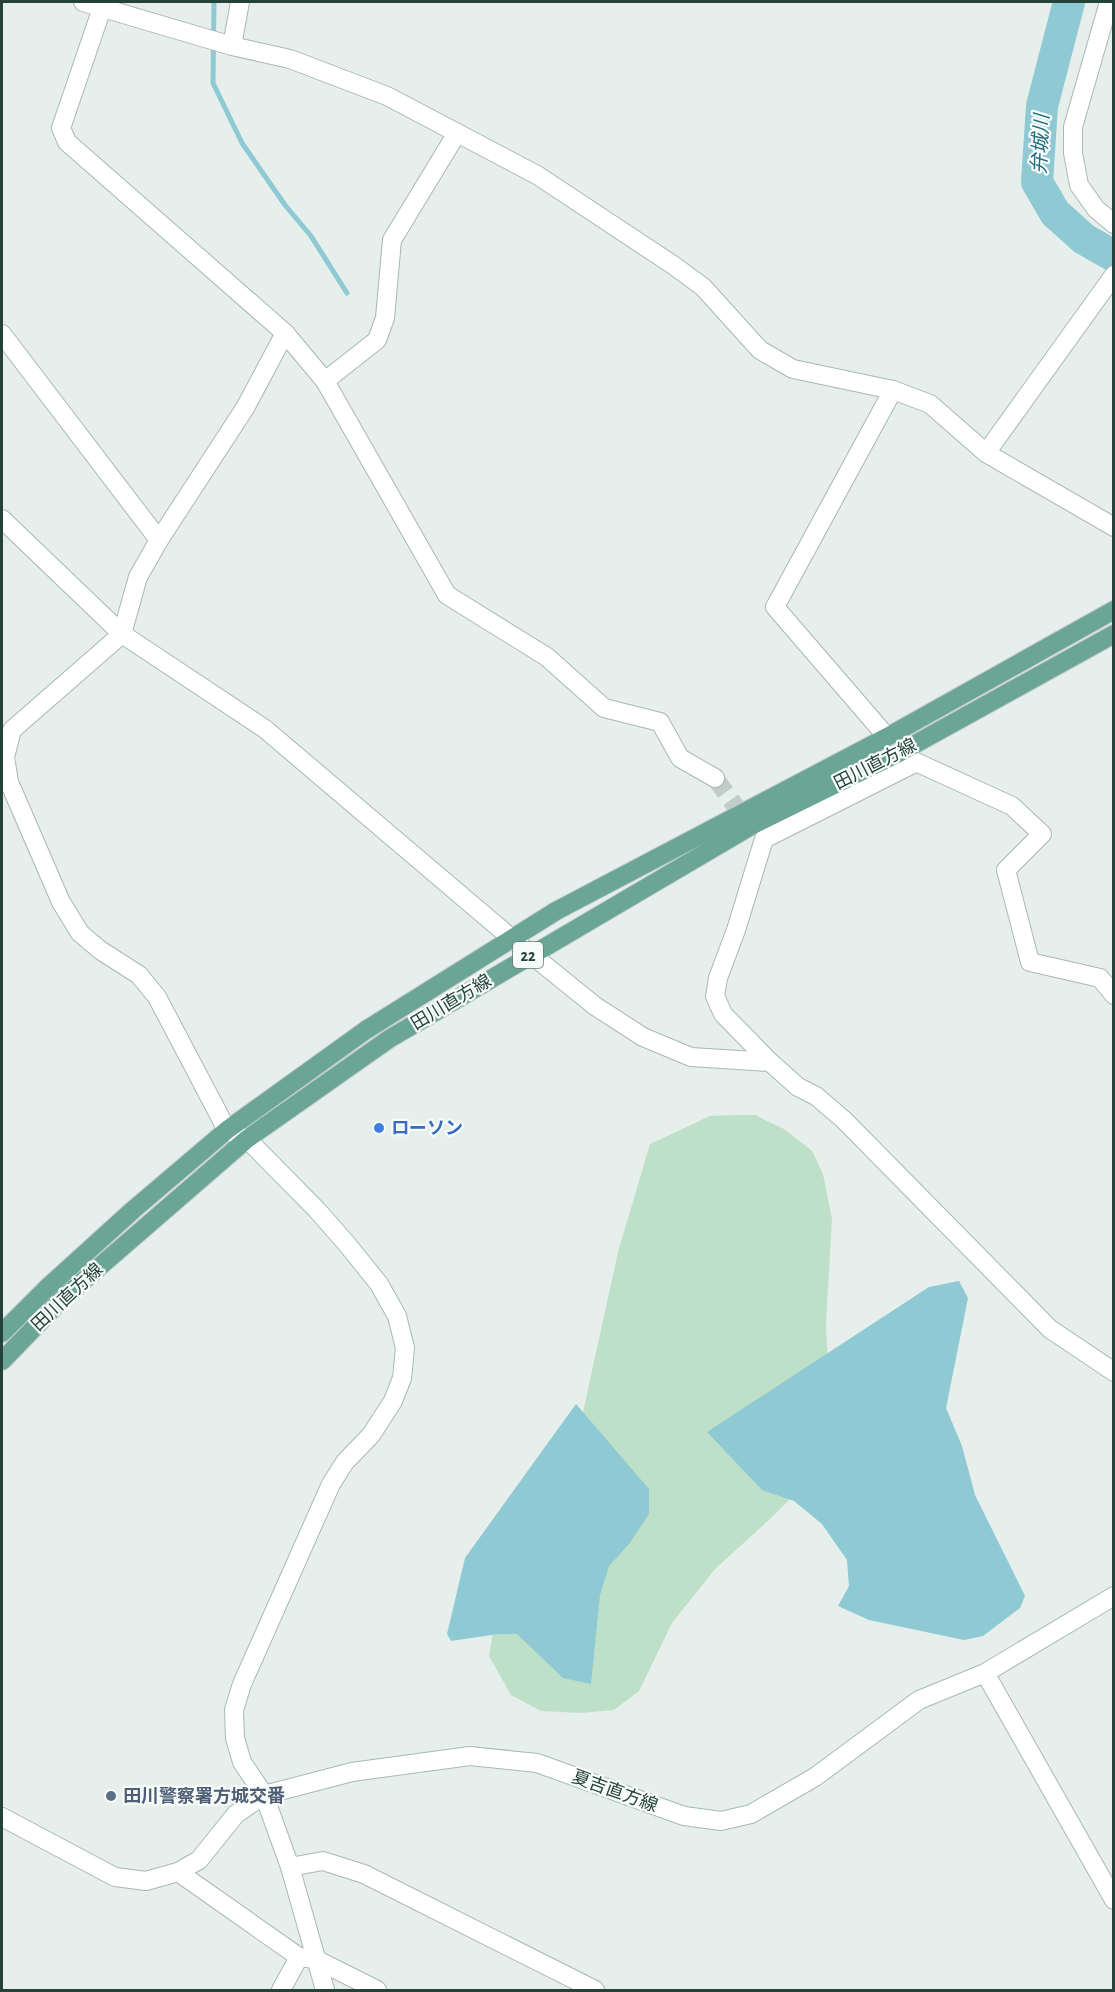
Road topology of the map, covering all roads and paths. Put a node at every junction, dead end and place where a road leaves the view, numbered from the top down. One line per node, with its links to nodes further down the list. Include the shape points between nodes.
1 (83, 2): 4 (street)
2 (240, 2): 5 (street)
3 (1108, 2): 7 (street, via 1072,127 1079,185)
4 (102, 8): 5 (street); 9 (street, via 61,128 67,142)
5 (232, 46): 6 (street, via 290,59 387,96)
6 (457, 133): 11 (street, via 392,240 385,318 377,340); 12 (street, via 537,175 673,265 703,287 760,350 793,369)
7 (1113, 224)
8 (1113, 275): 13 (street)
9 (285, 333): 11 (street); 16 (street, via 245,408)
10 (2, 334): 16 (street)
11 (325, 381): 23 (street, via 447,595 547,657 604,708 660,722 680,758)
12 (893, 390): 13 (street, via 930,404); 20 (street, via 775,607)
13 (986, 453): 15 (street)
14 (2, 519): 18 (street)
15 (1113, 526)
16 (159, 540): 18 (street, via 138,576)
17 (1113, 610): 20 (main road, 田川直方線 / 22)
18 (122, 633): 25 (street, via 265,729); 29 (street, via 12,730 5,757 9,782 61,902 80,933 139,975 157,997)
19 (1113, 634): 21 (main road, 田川直方線 / 22)
20 (887, 737): 25 (main road, 田川直方線 / 22)
21 (899, 753): 22 (street); 24 (main road, 田川直方線 / 22)
22 (915, 763): 24 (street); 27 (street, via 1012,806 1042,834 1006,870 1030,962 1100,978)
23 (716, 778)
24 (757, 832): 26 (main road, 田川直方線 / 22); 28 (street, via 736,930 715,996 723,1014)
25 (511, 938): 26 (street); 29 (main road, 田川直方線 / 22, via 366,1030)
26 (531, 954): 28 (street, via 642,1037 691,1057); 30 (main road, 田川直方線 / 22, via 389,1039)
27 (1113, 995)
28 (770, 1062): 33 (street, via 844,1120 1050,1329)
29 (227, 1130): 30 (street); 31 (main road, 田川直方線 / 22, via 133,1210)
30 (247, 1139): 32 (main road, 田川直方線 / 22, via 61,1300); 36 (street, via 317,1209 379,1284 397,1316 405,1348 402,1378 393,1401 331,1484 242,1684 234,1710 236,1738 242,1762)
31 (2, 1333)
32 (2, 1361)
33 (1113, 1372)
34 (1113, 1596): 35 (street, 夏吉直方線)
35 (985, 1672): 36 (street, 夏吉直方線, via 919,1700 815,1777 751,1814 721,1821 684,1816 537,1763 470,1756 352,1772); 40 (street)
36 (264, 1794): 38 (street); 39 (street, via 236,1814 198,1860)
37 (2, 1817): 39 (street, via 115,1877 146,1881)
38 (290, 1868): 41 (street); 45 (street, via 323,1861 364,1874)
39 (178, 1872): 41 (street)
40 (1113, 1900)
41 (307, 1958): 42 (street); 43 (street); 44 (street)
42 (280, 1990)
43 (325, 1990)
44 (377, 1990)
45 (595, 1990)

